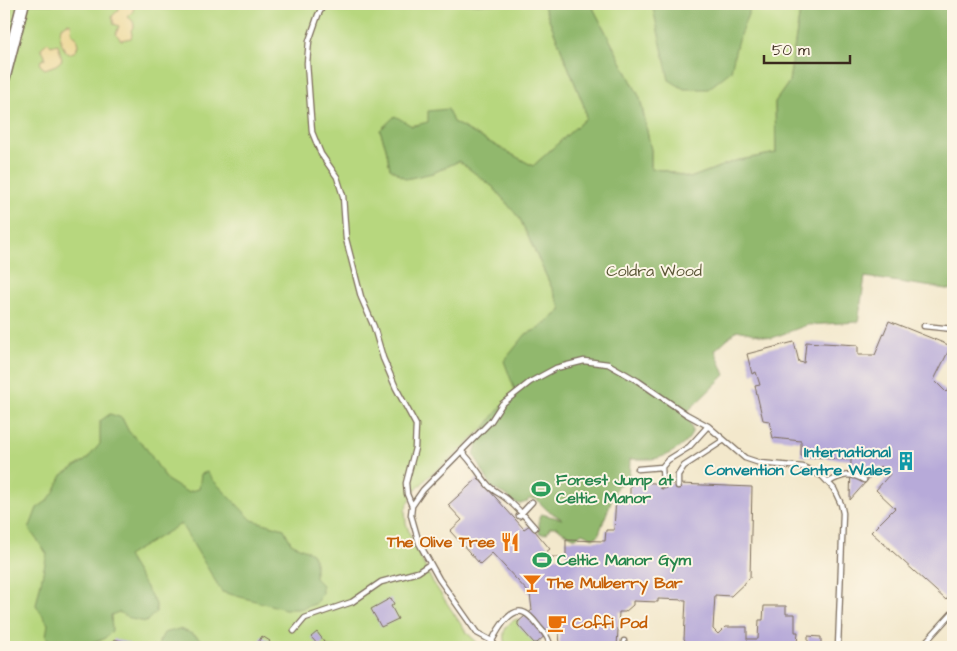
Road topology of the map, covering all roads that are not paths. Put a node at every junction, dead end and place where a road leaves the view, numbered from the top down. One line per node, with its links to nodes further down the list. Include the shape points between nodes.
1 (23, 4): 3 (street)
2 (324, 4): 16 (lane, via 309,41 306,63 312,132 321,154 337,177 343,196 346,240 361,297 383,358 416,425 415,448 406,483 406,494)
3 (4, 78)
4 (924, 326): 5 (lane)
5 (953, 329)
6 (708, 426): 7 (lane); 8 (lane, via 608,364 584,361 556,368 530,382 502,404 491,421); 9 (lane, via 689,447)
7 (724, 440): 12 (lane, via 745,458 803,468); 14 (lane, via 684,466 678,475)
8 (461, 451): 16 (lane); 17 (lane, via 488,485)
9 (662, 467): 10 (lane); 13 (lane)
10 (638, 469)
11 (864, 480): 12 (lane, via 848,474)
12 (829, 482): 27 (lane, via 843,513)
13 (663, 486)
14 (678, 486)
15 (532, 502): 17 (lane)
16 (412, 506): 19 (lane, via 411,515)
17 (520, 514): 18 (lane)
18 (535, 528)
19 (430, 564): 21 (lane, via 418,572 381,582 352,602 305,618); 22 (lane, via 477,632)
20 (953, 612): 28 (lane)
21 (294, 631)
22 (492, 641): 24 (lane); 25 (lane, via 507,619 522,611 546,634)
23 (624, 641): 26 (lane)
24 (496, 647)
25 (550, 647)
26 (624, 647)
27 (838, 647)
28 (921, 647)

